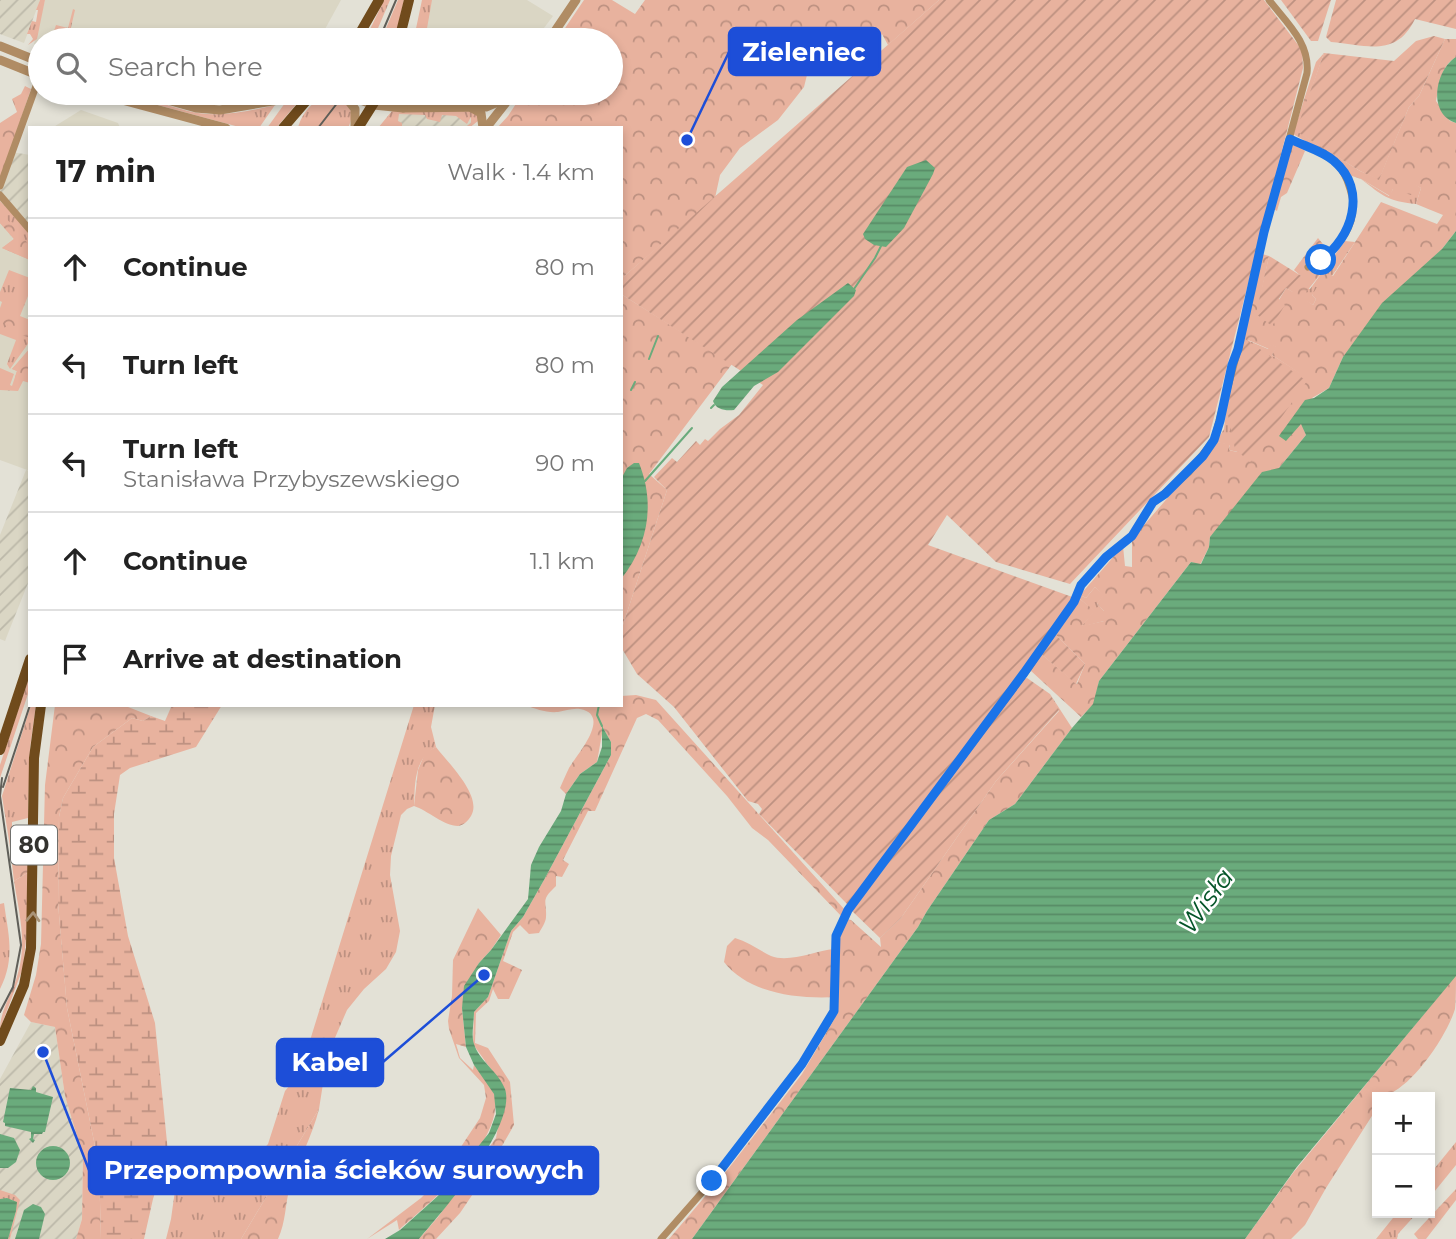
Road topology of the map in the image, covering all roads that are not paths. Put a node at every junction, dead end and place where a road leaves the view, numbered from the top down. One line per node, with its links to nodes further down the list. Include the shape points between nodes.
1 (379, 0): 5 (main road)
2 (409, 0): 6 (main road)
3 (576, 0): 7 (street)
4 (1269, 0): 31 (street, via 1306,50 1307,73)
5 (363, 28)
6 (402, 28)
7 (557, 28)
8 (0, 46): 9 (street)
9 (28, 57)
10 (0, 60): 11 (street)
11 (28, 71)
12 (29, 105): 32 (street)
13 (141, 105): 24 (street)
14 (186, 105): 15 (street, via 214,110)
15 (253, 105)
16 (304, 105): 23 (main road)
17 (353, 105): 27 (street)
18 (374, 105): 21 (street); 28 (main road)
19 (493, 105): 22 (street)
20 (504, 105): 30 (street)
21 (403, 107): 22 (street)
22 (472, 108): 29 (street, via 481,113)
23 (295, 114): 25 (main road); 26 (street)
24 (219, 126)
25 (285, 126)
26 (294, 126)
27 (356, 126)
28 (358, 126)
29 (484, 126)
30 (486, 126)
31 (1290, 139): 35 (street, via 1341,168 1354,206 1340,244); 40 (street, via 1214,440 1189,472 1151,505 1132,536 1081,585 1024,673 848,910 836,936 834,1011 827,1026 712,1181)
32 (0, 186)
33 (0, 195): 34 (street)
34 (28, 228)
35 (1308, 267)
36 (28, 665): 38 (main road)
37 (41, 707): 39 (main road, 80, one-way to 37, via 24,985 31,948 34,758)
38 (0, 750)
39 (0, 1041)
40 (661, 1239)

